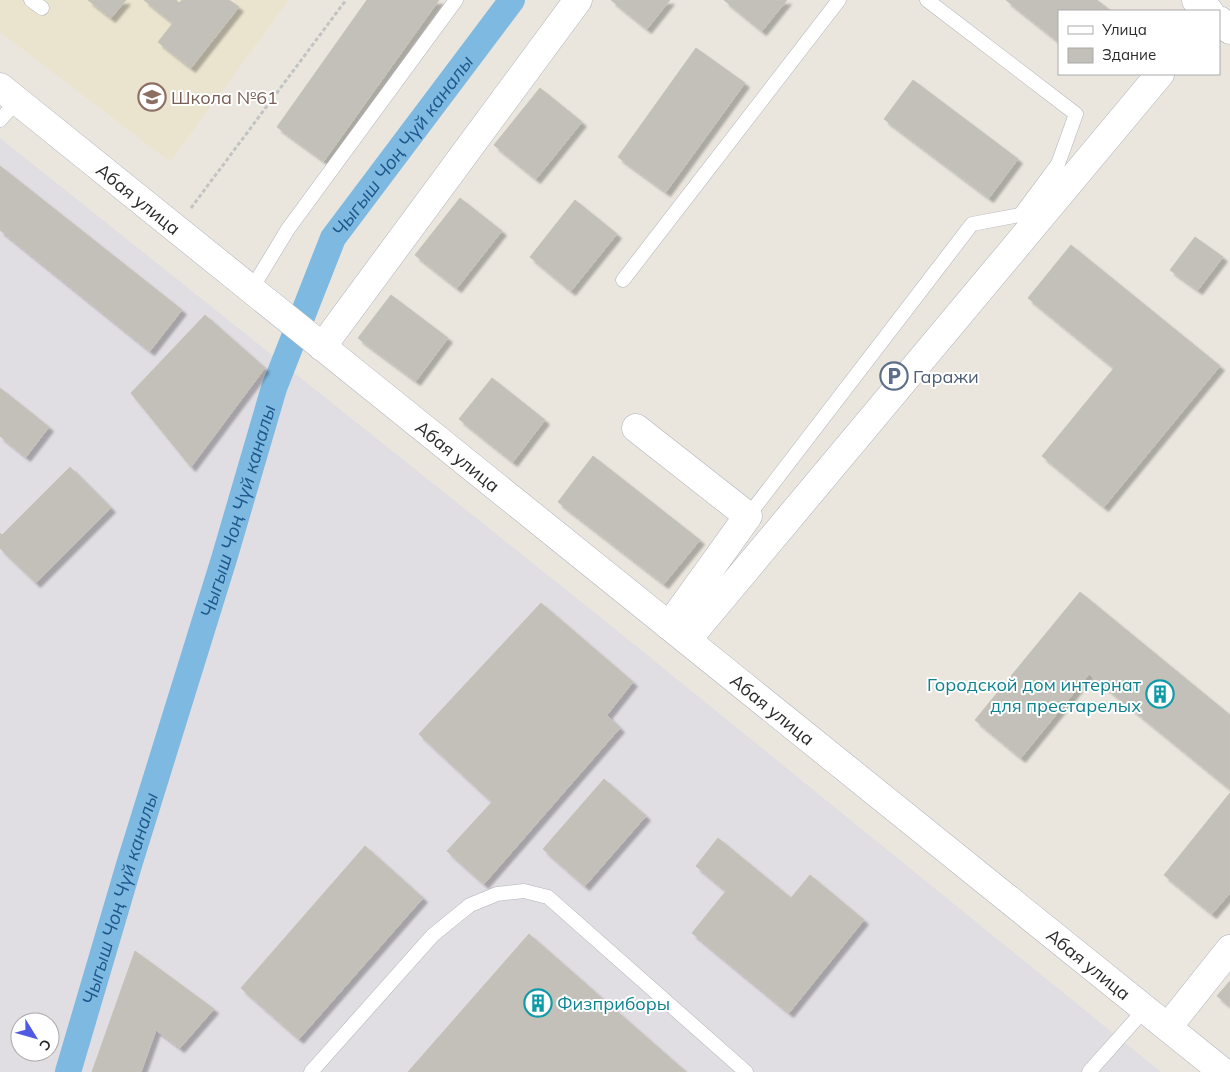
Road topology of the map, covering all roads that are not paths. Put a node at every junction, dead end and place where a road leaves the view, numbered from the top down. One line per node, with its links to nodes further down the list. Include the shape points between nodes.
1 (456, 0): 12 (lane, via 288,229)
2 (578, 0): 13 (street)
3 (839, 0): 11 (lane)
4 (927, 0): 15 (lane, via 1076,114 1058,164 1020,215 972,224)
5 (1196, 0): 6 (street)
6 (1208, 10)
7 (1220, 21): 8 (street)
8 (1230, 30)
9 (1159, 75): 16 (street)
10 (6, 103): 12 (street, Абая улица, via 176,229)
11 (623, 280)
12 (251, 290): 13 (street, Абая улица)
13 (314, 340): 16 (street, Абая улица)
14 (636, 428): 15 (street)
15 (748, 516): 16 (street)
16 (678, 633): 18 (street, Абая улица)
17 (1230, 949): 19 (street)
18 (1145, 1009): 19 (street, Абая улица); 22 (lane)
19 (1168, 1027): 23 (street, Абая улица)
20 (311, 1072): 21 (lane, via 433,935 470,905 497,894 524,891 548,897)
21 (746, 1072)
22 (1090, 1072)
23 (1223, 1072)

